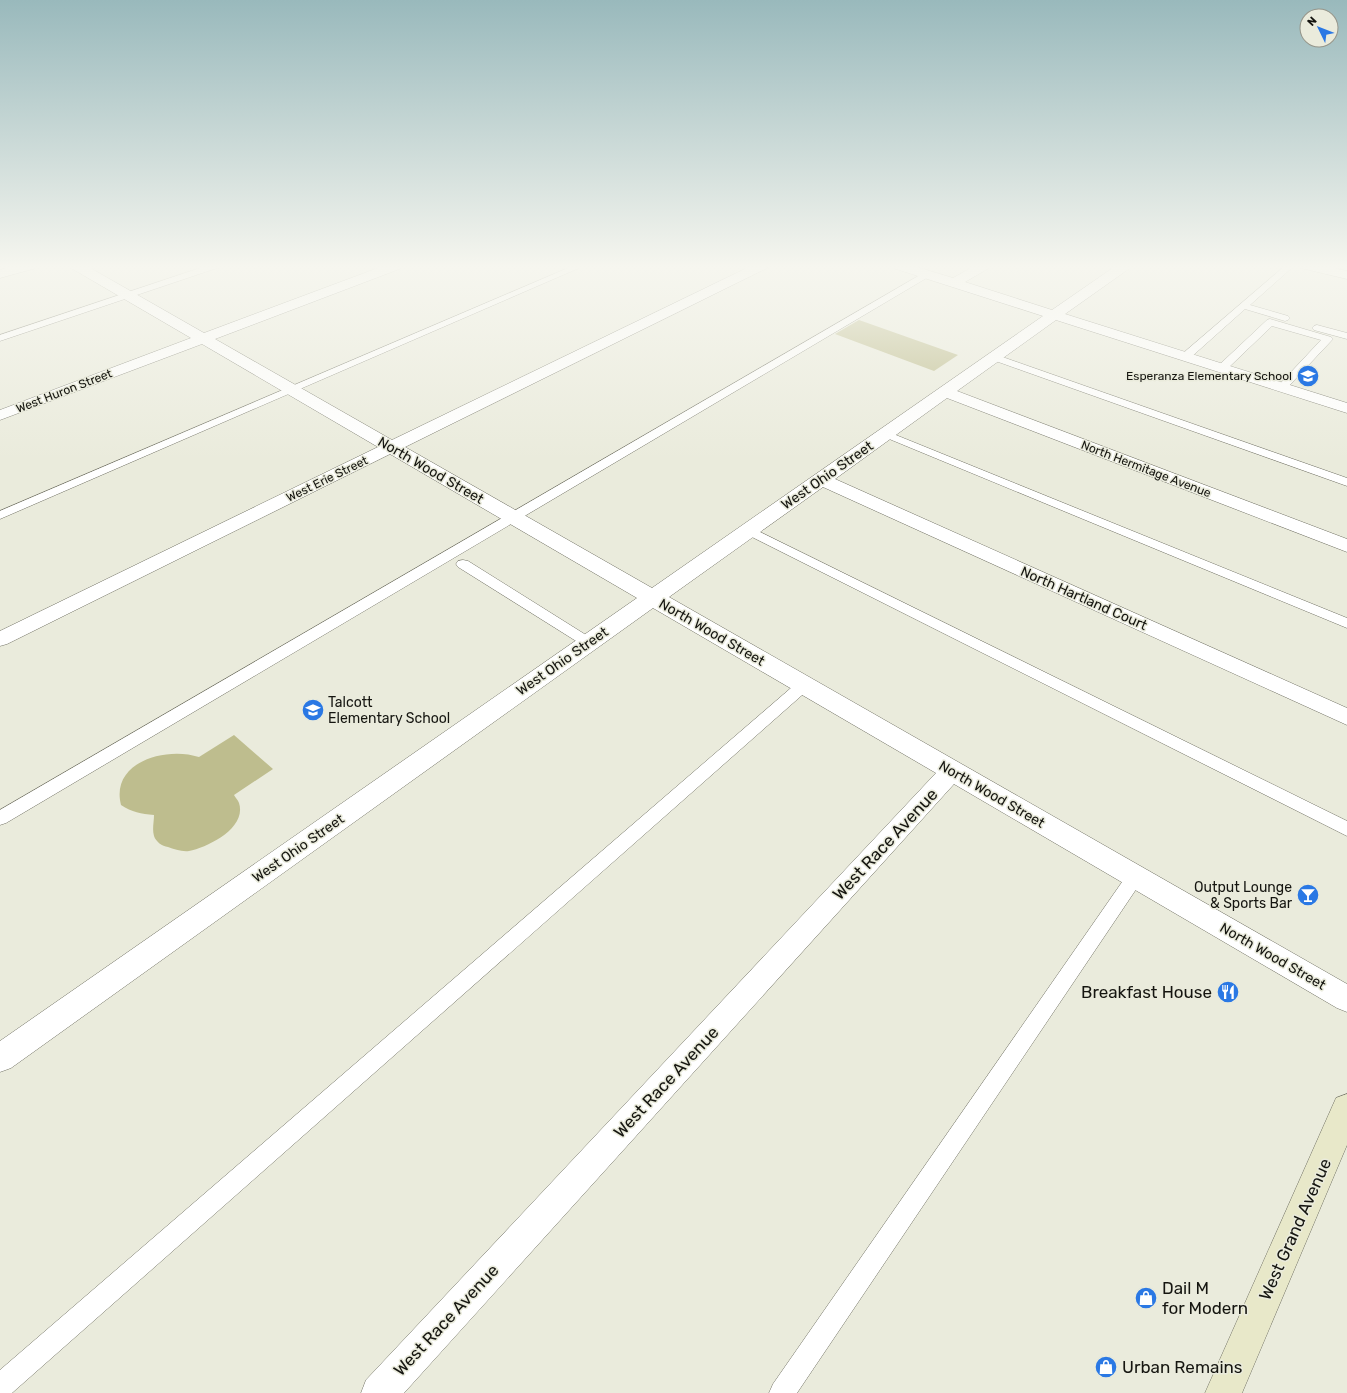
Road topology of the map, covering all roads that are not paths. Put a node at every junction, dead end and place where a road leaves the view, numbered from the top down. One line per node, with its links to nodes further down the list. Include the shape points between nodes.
1 (24, 330): 14 (lane)
2 (189, 330): 15 (street, North Wood Street)
3 (224, 330): 15 (street, West Huron Street)
4 (430, 330): 20 (lane)
5 (630, 330): 25 (street, West Erie Street)
6 (832, 330): 29 (lane)
7 (1032, 330): 17 (street, West Ohio Street)
8 (1104, 330): 16 (street)
9 (1216, 330): 16 (lane)
10 (1262, 330): 18 (lane)
11 (1297, 330): 19 (lane, via 1328,339)
12 (1326, 330): 13 (lane)
13 (1347, 336)
14 (0, 338)
15 (203, 338): 20 (street, North Wood Street); 23 (street, West Huron Street)
16 (1185, 356): 18 (street)
17 (994, 357): 21 (street, West Ohio Street); 27 (lane)
18 (1222, 368): 19 (street)
19 (1282, 387): 22 (street)
20 (292, 389): 25 (street, North Wood Street); 28 (lane)
21 (944, 392): 24 (street, West Ohio Street); 31 (street, North Hermitage Avenue)
22 (1347, 408)
23 (0, 415)
24 (886, 434): 26 (street, West Ohio Street); 34 (lane)
25 (392, 447): 29 (street, North Wood Street); 35 (street, West Erie Street)
26 (821, 479): 30 (street, West Ohio Street); 38 (street, North Hartland Court)
27 (1347, 482)
28 (0, 515)
29 (514, 518): 33 (street, North Wood Street); 40 (lane)
30 (748, 530): 33 (street, West Ohio Street); 41 (lane)
31 (1347, 546)
32 (463, 564): 36 (lane)
33 (653, 598): 36 (street, West Ohio Street); 37 (street, North Wood Street)
34 (1347, 623)
35 (0, 640)
36 (589, 643): 44 (street, West Ohio Street)
37 (804, 686): 39 (street, North Wood Street); 46 (lane)
38 (1347, 717)
39 (952, 771): 42 (street, North Wood Street); 47 (street, West Race Avenue)
40 (0, 818)
41 (1347, 829)
42 (1135, 877): 43 (street, North Wood Street); 48 (lane)
43 (1347, 999)
44 (0, 1058)
45 (1347, 1109): 49 (main road, West Grand Avenue)
46 (0, 1387)
47 (379, 1393)
48 (782, 1393)
49 (1224, 1393)

